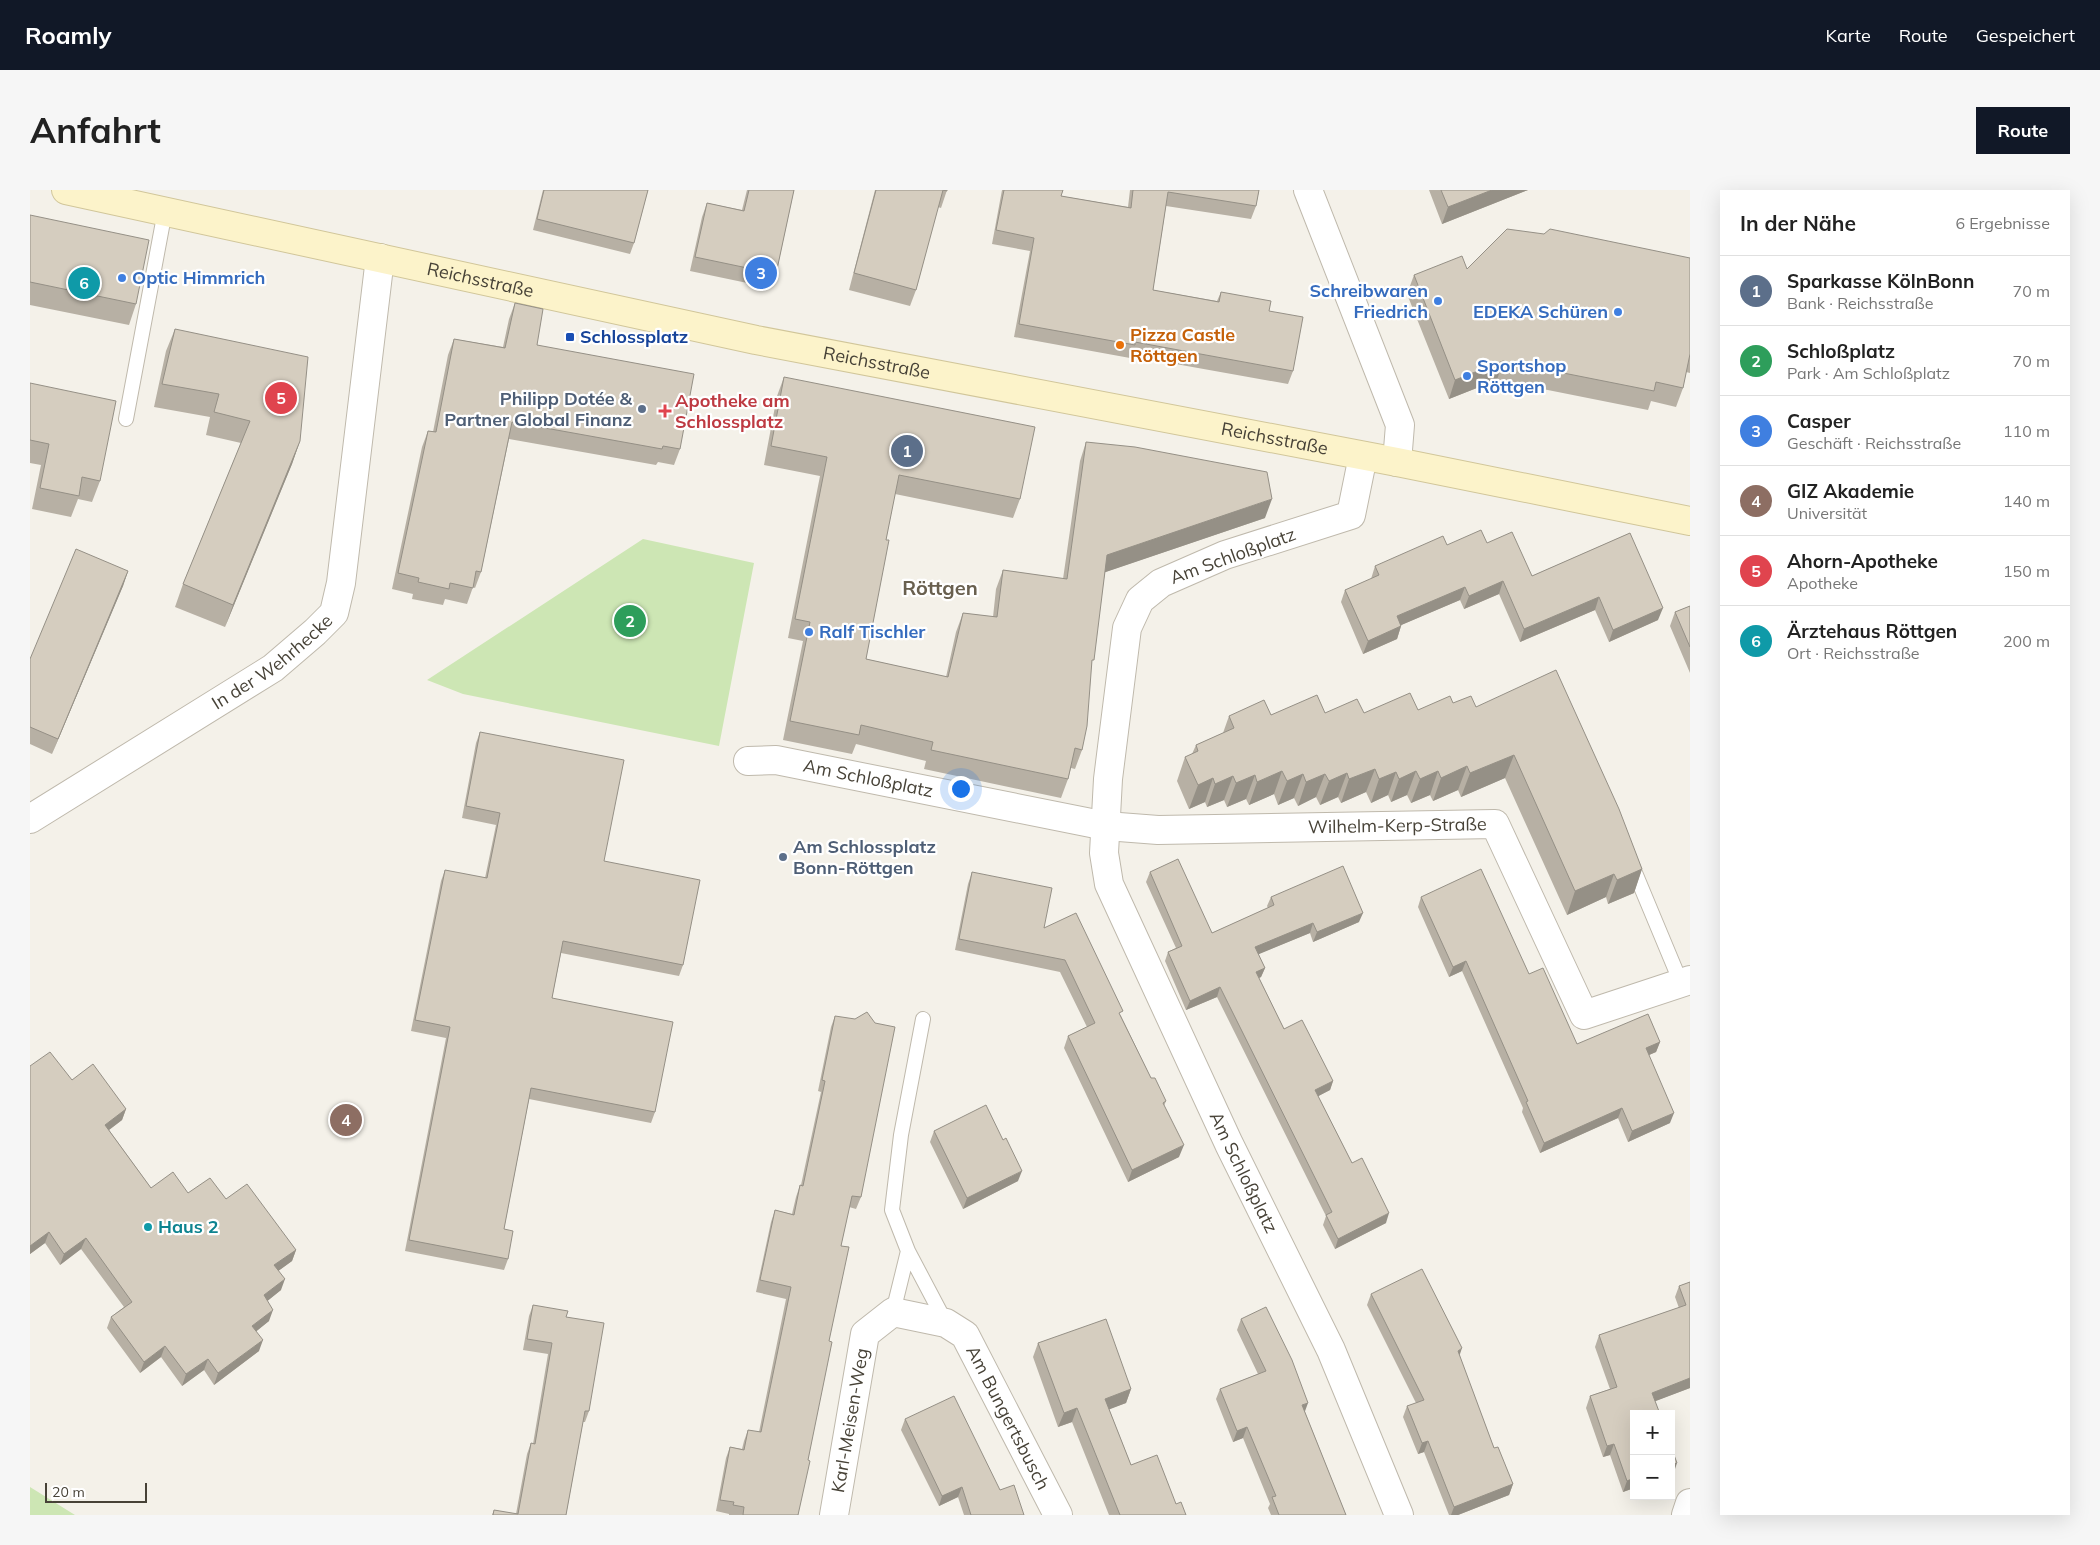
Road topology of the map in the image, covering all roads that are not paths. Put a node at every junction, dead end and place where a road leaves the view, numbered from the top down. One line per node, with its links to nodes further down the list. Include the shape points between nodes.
1 (66, 190): 3 (main road, Reichsstraße)
2 (1308, 190): 7 (street, via 1400,425)
3 (165, 211): 4 (main road, Reichsstraße); 5 (lane)
4 (380, 258): 6 (main road, Reichsstraße, via 756,340); 10 (street, In der Wehrhecke, via 341,583 334,613 273,668)
5 (126, 419)
6 (1363, 456): 7 (main road, Reichsstraße); 11 (street, Am Schloßplatz, via 1351,515 1225,555 1161,583 1140,600 1127,628 1108,779)
7 (1397, 462): 8 (main road, Reichsstraße)
8 (1690, 521)
9 (748, 761): 11 (street, Am Schloßplatz, via 776,760)
10 (30, 819)
11 (1106, 826): 13 (street, Wilhelm-Kerp-Straße, via 1158,830 1495,824 1584,1015); 21 (street, Am Schloßplatz, via 1104,853 1109,884 1229,1144 1331,1350)
12 (1626, 852): 13 (lane, Wilhelm-Kerp-Straße)
13 (1685, 982)
14 (923, 1019): 15 (lane, via 901,1135 892,1210)
15 (908, 1251): 16 (lane); 17 (lane)
16 (893, 1312): 17 (street, Am Bungertsbusch); 19 (street, Karl-Meisen-Weg, via 865,1334)
17 (946, 1323): 20 (street, Am Bungertsbusch, via 965,1334)
18 (1690, 1503): 22 (street)
19 (834, 1515)
20 (1058, 1515)
21 (1399, 1515)
22 (1686, 1515)

